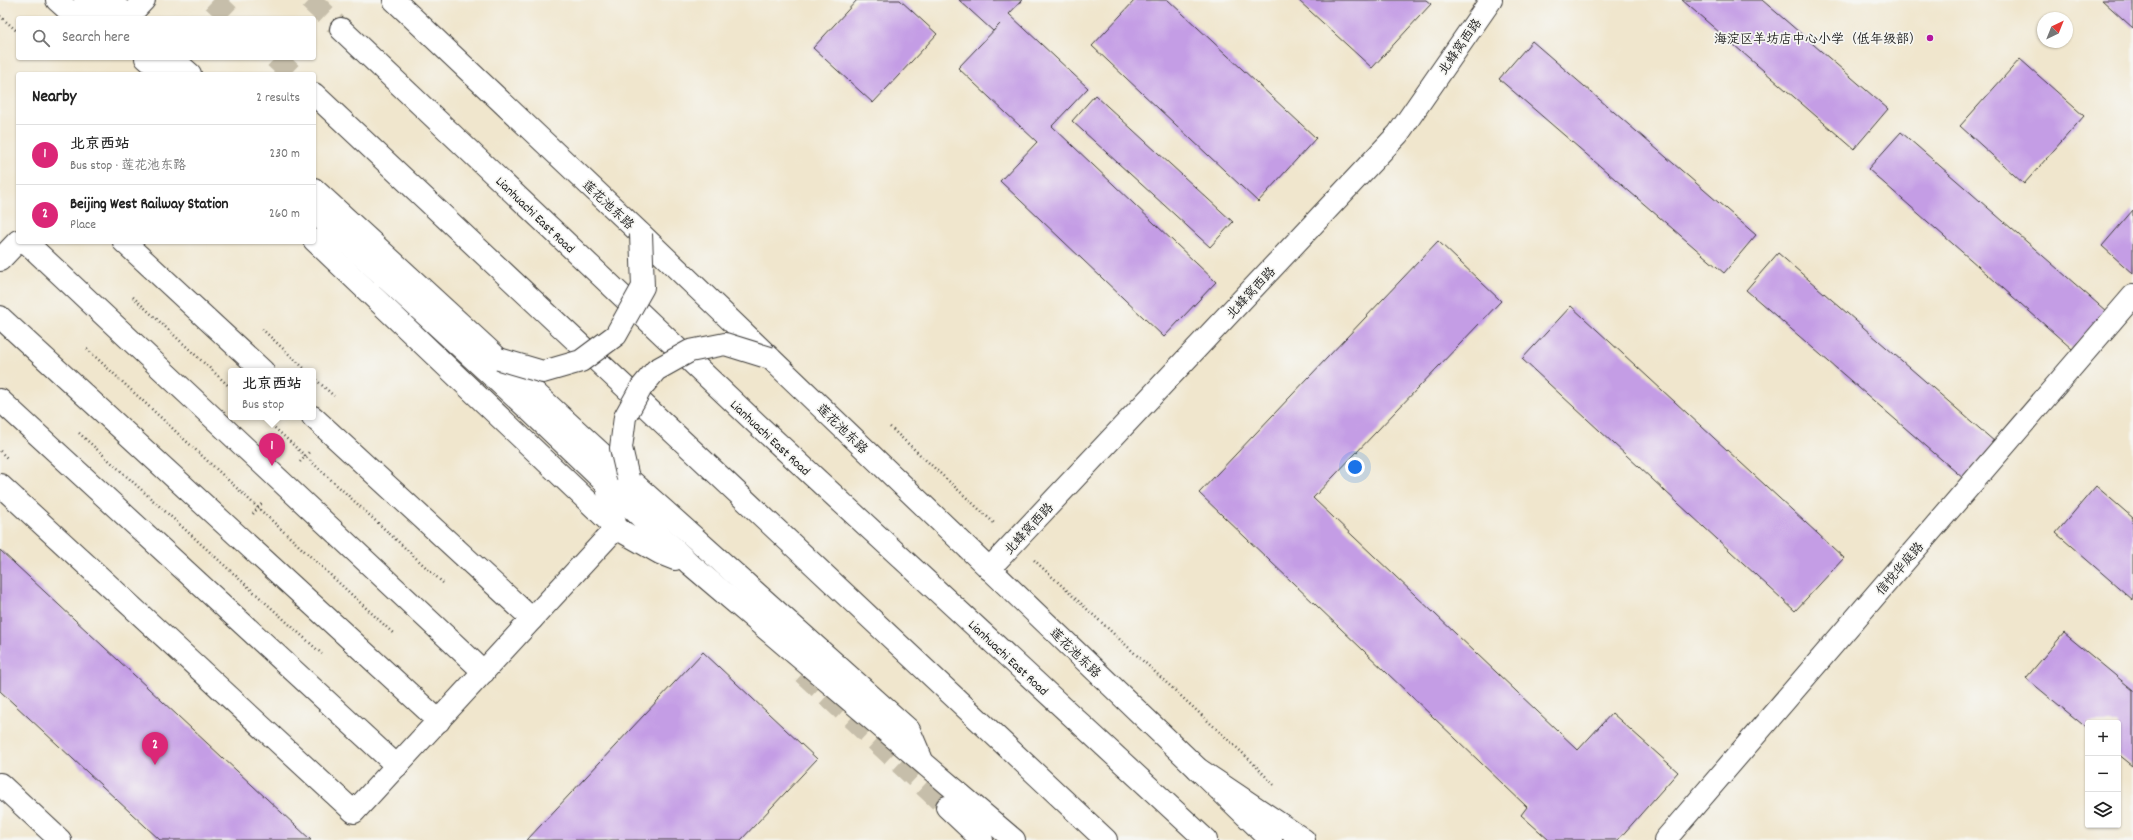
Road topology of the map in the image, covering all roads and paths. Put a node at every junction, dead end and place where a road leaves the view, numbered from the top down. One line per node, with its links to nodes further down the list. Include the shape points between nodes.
1 (57, 0): 8 (main road)
2 (85, 0): 9 (main road)
3 (109, 0): 10 (main road)
4 (144, 0): 11 (main road)
5 (394, 0): 21 (main road, 莲花池东路)
6 (1491, 0): 50 (main road, 北蜂窝西路, via 1398,134)
7 (0, 16): 13 (path)
8 (75, 16)
9 (102, 16)
10 (126, 16)
11 (130, 16)
12 (341, 29): 71 (main road, Lianhuachi East Road, via 758,425)
13 (16, 30)
14 (148, 60): 16 (main road)
15 (174, 60): 17 (main road)
16 (162, 72)
17 (188, 72)
18 (316, 96): 70 (main road)
19 (316, 191): 32 (main road)
20 (316, 214): 45 (main road)
21 (641, 234): 31 (main road, 莲花池东路); 32 (main road, bridge, via 643,287 616,335 581,361 543,372)
22 (316, 242): 48 (main road)
23 (16, 243): 26 (main road)
24 (28, 244): 44 (main road)
25 (126, 244): 33 (main road)
26 (0, 260)
27 (2133, 296): 74 (main road, 信悦华庭路)
28 (133, 297): 35 (path)
29 (0, 317): 49 (main road)
30 (87, 349): 47 (path)
31 (770, 358): 43 (main road, bridge, via 725,344 690,351 656,370 641,388 625,417 621,448); 53 (main road, 莲花池东路)
32 (499, 359): 43 (main road)
33 (260, 368)
34 (316, 379): 37 (path)
35 (228, 385)
36 (0, 400): 54 (main road)
37 (338, 400)
38 (266, 420): 42 (path)
39 (321, 424): 42 (path); 56 (main road)
40 (890, 427): 50 (path)
41 (76, 429): 51 (path)
42 (306, 456): 44 (path); 55 (path)
43 (628, 478): 61 (main road, via 909,730)
44 (282, 482): 47 (path); 59 (main road)
45 (605, 482): 48 (main road); 52 (main road)
46 (0, 485): 62 (main road, via 354,812)
47 (259, 507): 49 (path); 57 (path)
48 (616, 528): 52 (main road, via 660,554); 56 (main road)
49 (235, 533): 51 (path); 60 (main road)
50 (1015, 542): 53 (main road, 北蜂窝西路); 65 (path)
51 (214, 556): 54 (path); 58 (path)
52 (690, 564): 61 (main road)
53 (989, 569): 63 (main road, 莲花池东路)
54 (193, 578): 62 (main road)
55 (443, 583)
56 (532, 620): 59 (main road)
57 (394, 634)
58 (328, 659)
59 (484, 672): 60 (main road)
60 (439, 721): 62 (main road)
61 (922, 762): 69 (main road)
62 (397, 766)
63 (1198, 770): 72 (main road); 73 (main road, 莲花池东路)
64 (0, 784): 67 (main road)
65 (1278, 788)
66 (947, 807): 68 (main road)
67 (60, 840)
68 (982, 840)
69 (1014, 840)
70 (1106, 840)
71 (1206, 840)
72 (1271, 840)
73 (1304, 840)
74 (1665, 840)

